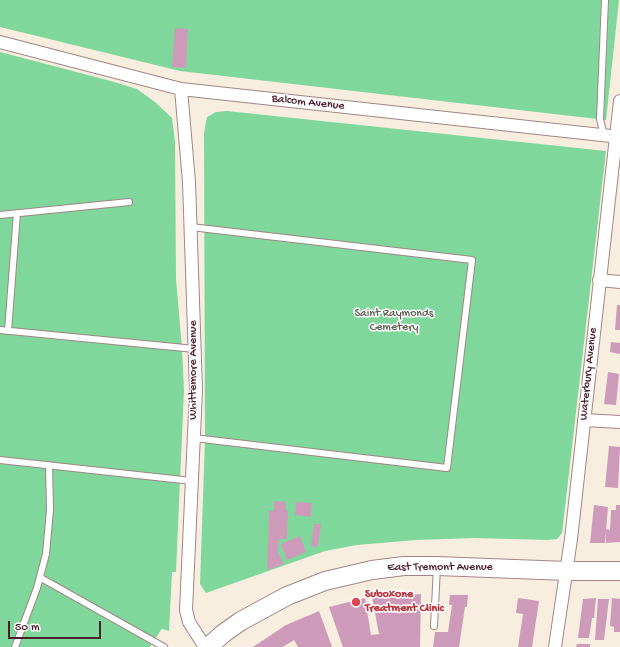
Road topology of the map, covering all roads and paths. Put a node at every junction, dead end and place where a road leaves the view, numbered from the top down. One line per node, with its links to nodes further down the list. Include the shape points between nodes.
1 (605, 0): 5 (lane, via 600,119)
2 (0, 42): 3 (street, Balcom Avenue)
3 (182, 89): 5 (street, Balcom Avenue); 9 (street, Whittemore Avenue)
4 (620, 101): 5 (street, Waterbury Avenue)
5 (613, 137): 10 (street, Waterbury Avenue)
6 (129, 202): 7 (lane)
7 (17, 213): 8 (lane); 13 (lane)
8 (0, 215)
9 (191, 227): 14 (street, Whittemore Avenue); 17 (lane, via 472,260 447,468)
10 (600, 280): 11 (street); 15 (street, Waterbury Avenue)
11 (620, 282)
12 (0, 330): 13 (lane)
13 (8, 330): 14 (lane)
14 (195, 349): 17 (street, Whittemore Avenue)
15 (584, 420): 16 (street); 22 (street, Waterbury Avenue)
16 (620, 422)
17 (194, 438): 20 (street, Whittemore Avenue)
18 (0, 460): 19 (lane)
19 (49, 465): 20 (lane); 24 (lane, via 48,542)
20 (192, 481): 28 (street, Whittemore Avenue, via 186,610 189,622)
21 (437, 566): 22 (main road, East Tremont Avenue); 25 (lane); 29 (main road, East Tremont Avenue, via 383,568 315,584 278,600 246,618)
22 (567, 571): 23 (main road, East Tremont Avenue); 30 (street, Waterbury Avenue)
23 (620, 571)
24 (41, 578): 26 (lane); 27 (lane)
25 (434, 626)
26 (15, 647)
27 (164, 647)
28 (205, 647)
29 (208, 647)
30 (556, 647)

